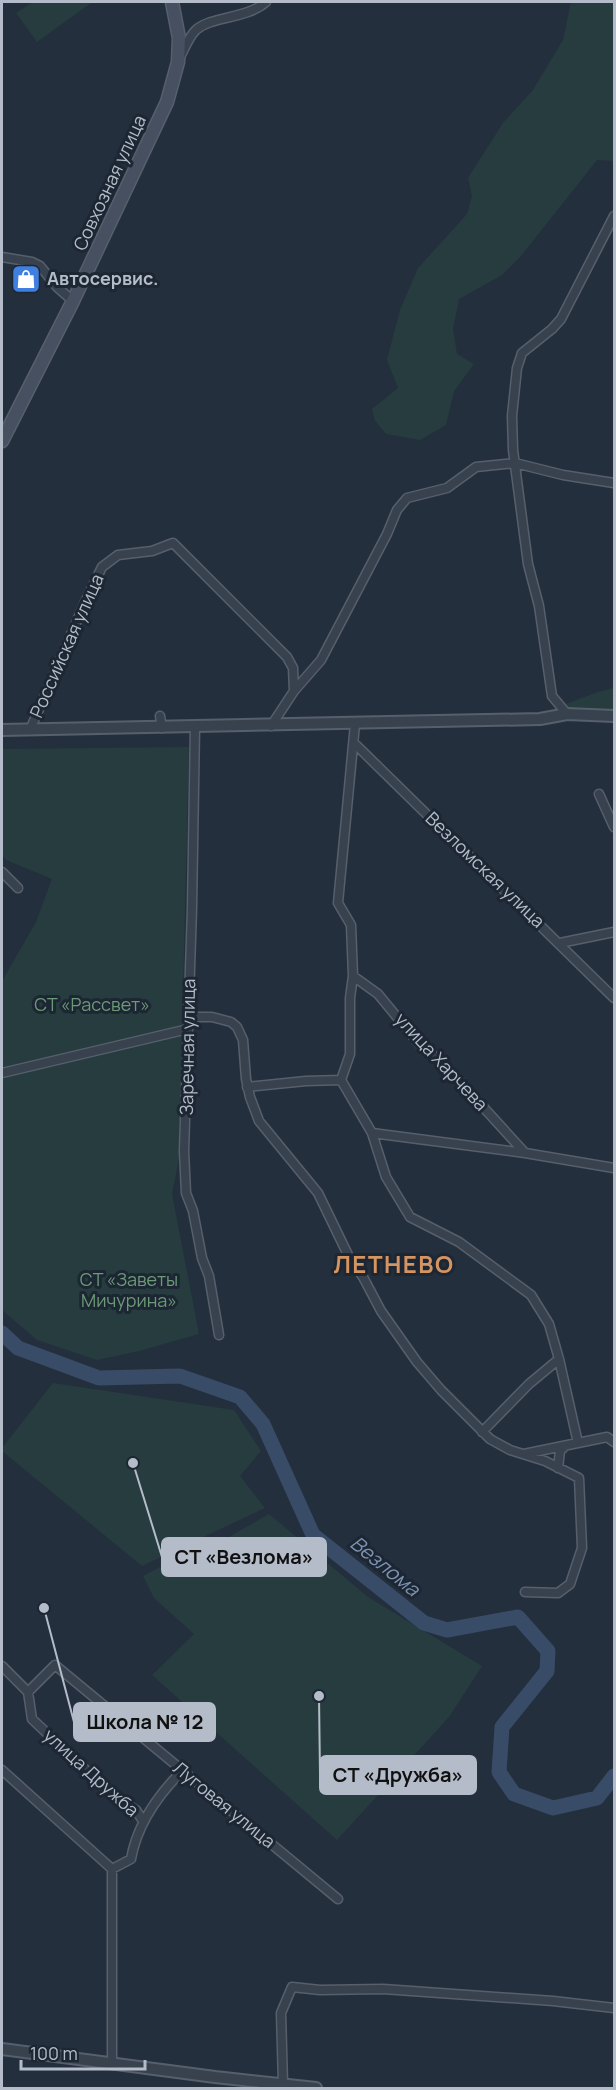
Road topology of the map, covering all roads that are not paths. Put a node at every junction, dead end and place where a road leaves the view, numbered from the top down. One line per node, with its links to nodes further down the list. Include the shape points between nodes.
1 (172, 2): 3 (main road, Совхозная улица, via 179,39)
2 (266, 2): 3 (street, via 254,10 195,30)
3 (178, 62): 6 (main road, Совхозная улица, via 160,119)
4 (615, 216): 8 (street, via 561,319 522,353 513,402)
5 (2, 256): 6 (street, via 40,266)
6 (74, 301): 7 (main road, Совхозная улица)
7 (2, 441)
8 (515, 463): 9 (street); 10 (street, via 476,467 447,488 407,498 400,504 327,649); 11 (street, via 526,553 539,606 552,696)
9 (615, 483)
10 (294, 691): 15 (street); 19 (street, Российская улица, via 293,668 287,657 173,543 118,555 102,567)
11 (567, 714): 13 (street); 14 (street, via 540,719)
12 (160, 716): 17 (street)
13 (615, 716)
14 (355, 724): 15 (street); 20 (street)
15 (271, 726): 16 (street)
16 (195, 727): 17 (street); 29 (street, Заречная улица)
17 (162, 728): 19 (street)
18 (2, 730): 19 (street)
19 (30, 730)
20 (354, 743): 26 (street, Везломская улица); 27 (street, via 338,903 351,925)
21 (599, 794): 22 (street)
22 (615, 826)
23 (2, 872): 24 (street)
24 (18, 888)
25 (615, 932): 26 (street)
26 (560, 943): 28 (street, Везломская улица)
27 (353, 976): 32 (street, via 350,1054); 35 (street, улица Харчева, via 378,994 420,1045 443,1063)
28 (615, 998)
29 (189, 1017): 30 (street, Заречная улица); 33 (street, via 212,1017 237,1027 243,1040)
30 (188, 1029): 31 (street); 37 (street, Заречная улица, via 186,1193 209,1276)
31 (2, 1073)
32 (341, 1080): 33 (street); 34 (street)
33 (248, 1087): 39 (street, via 259,1121 318,1193 349,1257 401,1342)
34 (372, 1133): 35 (street); 38 (street, via 386,1178 410,1217 459,1242 531,1295 549,1324)
35 (525, 1153): 36 (street)
36 (615, 1168)
37 (219, 1335)
38 (559, 1359): 39 (street); 41 (street)
39 (482, 1432): 43 (street)
40 (615, 1442): 41 (street, via 607,1437)
41 (578, 1443): 42 (street)
42 (565, 1446): 43 (street); 44 (street, via 560,1451)
43 (523, 1454): 44 (street)
44 (558, 1468): 45 (street, via 579,1478 582,1548 570,1584 558,1593)
45 (525, 1592)
46 (2, 1666): 47 (street)
47 (28, 1692): 49 (street, Луговая улица, via 55,1665); 50 (street, улица Дружба, via 32,1719 110,1793 136,1810)
48 (2, 1770): 51 (street)
49 (182, 1771): 50 (street); 52 (street, Луговая улица)
50 (143, 1821): 51 (street, via 132,1859)
51 (112, 1869): 55 (street)
52 (338, 1899)
53 (615, 2008): 56 (street, via 383,1989 292,1987 281,2013)
54 (2, 2049): 55 (street)
55 (112, 2064): 56 (street)
56 (283, 2084): 57 (street)
57 (316, 2088)

